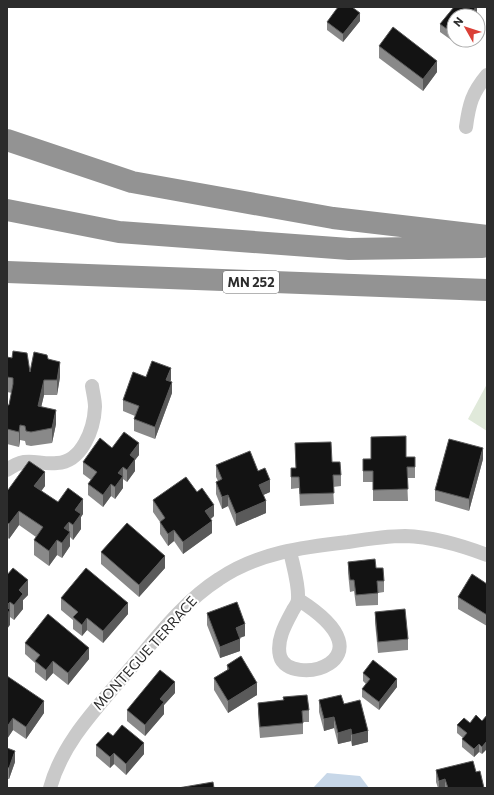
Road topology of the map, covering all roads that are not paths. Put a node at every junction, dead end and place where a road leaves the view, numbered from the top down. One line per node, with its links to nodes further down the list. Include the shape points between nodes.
1 (487, 75): 2 (street, via 477,87 469,104)
2 (466, 127)
3 (7, 140): 5 (highway, via 132,182 333,218)
4 (7, 210): 6 (highway, via 119,232 349,249)
5 (487, 236)
6 (487, 246)
7 (10, 273): 8 (highway, MN 252)
8 (487, 290)
9 (92, 386): 10 (street, via 95,407 91,429 82,449 71,459 57,463 31,460 19,462)
10 (7, 470)
11 (290, 551): 12 (street, MONTEGUE TERRACE, via 312,546 406,536 447,542); 13 (street); 14 (street, MONTEGUE TERRACE, via 272,554 244,564 219,578 196,596 83,723 66,750)
12 (487, 555)
13 (298, 600): 13 (street, via 331,626 338,638 340,650 334,661 320,668 292,668 283,663 279,655 279,643 286,622)
14 (50, 788)

